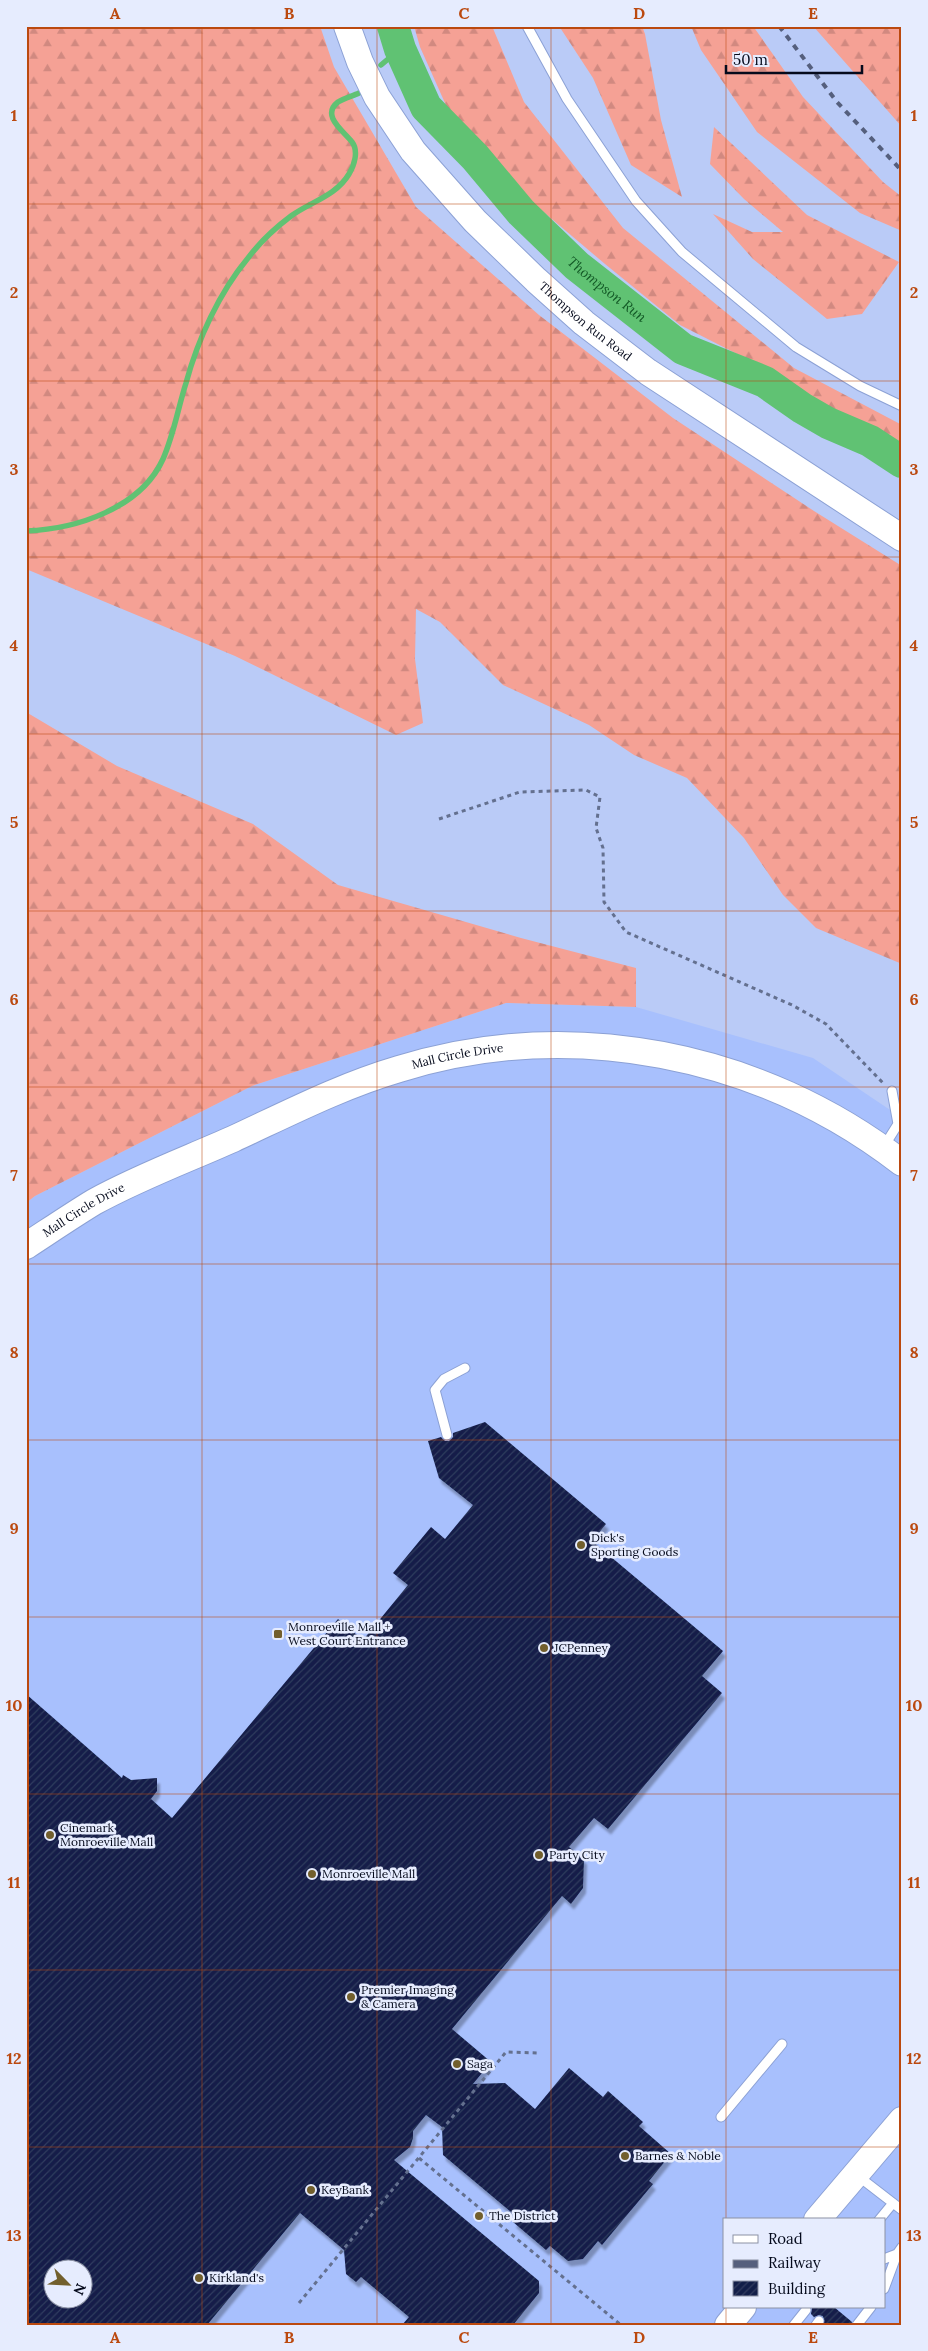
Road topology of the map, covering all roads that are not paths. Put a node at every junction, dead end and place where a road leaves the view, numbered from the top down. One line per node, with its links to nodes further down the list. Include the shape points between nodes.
1 (347, 26): 4 (street, Thompson Run Road, via 377,97 413,151 475,221 536,280 584,324 648,372)
2 (527, 26): 3 (lane, via 567,99 636,201 682,252 796,347 860,386)
3 (902, 406)
4 (902, 538)
5 (892, 1091): 6 (lane, via 898,1124)
6 (892, 1155): 7 (street, Mall Circle Drive, via 840,1120 809,1104 702,1063 635,1049 592,1045 493,1048 408,1066 333,1093 96,1201)
7 (26, 1246)
8 (465, 1368): 9 (lane, via 444,1379 435,1390)
9 (447, 1435)
10 (782, 2044): 11 (lane)
11 (721, 2117)
12 (902, 2120): 13 (street)
13 (856, 2174): 14 (lane); 16 (street)
14 (893, 2203): 15 (lane); 17 (lane)
15 (902, 2210)
16 (819, 2218)
17 (881, 2218)
18 (899, 2250): 19 (lane); 20 (lane)
19 (886, 2257)
20 (886, 2285)
21 (742, 2308): 24 (street)
22 (870, 2308): 26 (lane)
23 (806, 2310): 25 (lane)
24 (728, 2325)
25 (794, 2325)
26 (857, 2325)

